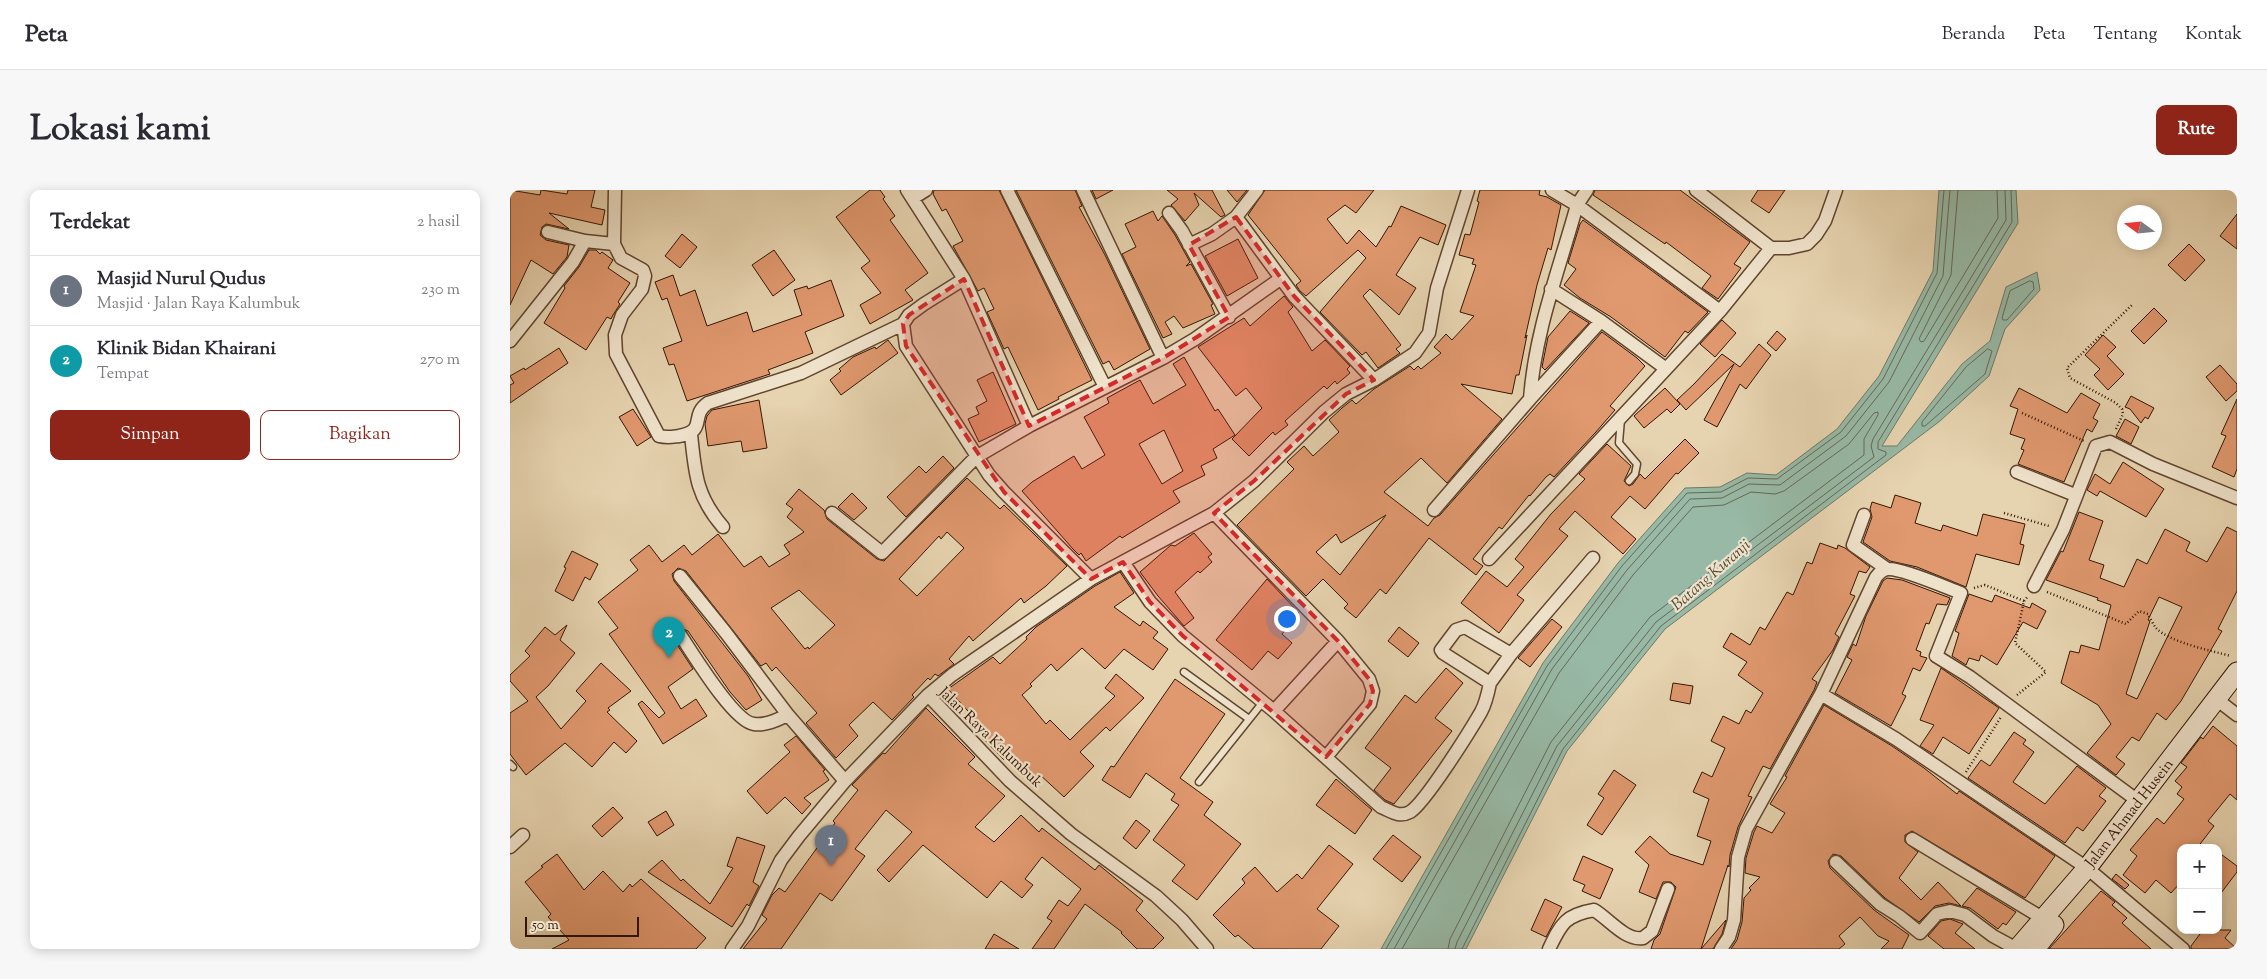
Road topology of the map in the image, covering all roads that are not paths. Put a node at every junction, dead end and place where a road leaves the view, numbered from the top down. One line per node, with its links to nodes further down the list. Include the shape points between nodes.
1 (614, 190): 17 (street)
2 (926, 190): 11 (street)
3 (1007, 190): 31 (street)
4 (1082, 190): 28 (street)
5 (1257, 190): 14 (street)
6 (1468, 190): 30 (street, via 1437,288 1429,333 1415,353)
7 (1552, 190): 12 (street)
8 (1588, 190): 12 (street)
9 (1696, 190): 19 (street)
10 (1836, 190): 19 (street, via 1825,220 1811,240 1789,248)
11 (910, 194): 20 (street)
12 (1577, 205): 22 (street); 23 (street)
13 (1169, 212): 18 (street)
14 (1236, 217): 18 (street); 21 (street)
15 (548, 232): 16 (street)
16 (585, 241): 17 (street); 27 (street, via 573,262)
17 (614, 244): 35 (street, via 621,258 643,270 645,276 642,289 622,314 615,335 616,354 659,436)
18 (1189, 245): 24 (street)
19 (1771, 248): 23 (street)
20 (964, 279): 26 (street, via 924,304); 34 (street)
21 (1280, 279): 24 (street); 30 (street)
22 (1551, 288): 25 (street); 32 (street, via 1532,368)
23 (1720, 311): 29 (street)
24 (1229, 317): 28 (street)
25 (1602, 321): 29 (street); 32 (street)
26 (903, 324): 35 (street, via 801,372 708,403 700,411); 36 (street, via 906,346)
27 (510, 341)
28 (1164, 358): 31 (street)
29 (1665, 368): 33 (street)
30 (1374, 380): 43 (street, via 1346,394 1254,481)
31 (1105, 387): 34 (street)
32 (1530, 399): 41 (street)
33 (1622, 415): 38 (lane, via 1621,447 1637,464); 47 (street)
34 (1029, 426): 36 (street)
35 (691, 434): 45 (street, via 702,496 708,510)
36 (976, 457): 42 (street, via 882,553); 51 (street, via 1004,492)
37 (2017, 472): 39 (street)
38 (1629, 481)
39 (2075, 495): 40 (street, via 2096,446 2110,442 2153,464); 52 (street, via 2063,530)
40 (2237, 498)
41 (1434, 510)
42 (832, 513)
43 (1214, 513): 48 (street); 54 (street)
44 (1864, 515): 49 (street, via 1853,545)
45 (723, 527)
46 (1594, 558): 55 (street)
47 (1489, 559)
48 (1123, 562): 51 (street); 62 (street, via 1150,602 1183,636)
49 (1887, 569): 60 (street, via 1876,577); 70 (street, via 1961,593 1936,656 1970,676)
50 (680, 576): 65 (street)
51 (1091, 578): 61 (street)
52 (2034, 586)
53 (680, 636): 65 (street, via 742,719 754,724 768,723)
54 (1338, 641): 64 (street); 67 (street, via 1370,678 1373,691 1370,704)
55 (1511, 654): 58 (street); 58 (street, via 1465,627 1456,630 1441,650)
56 (1184, 672): 66 (lane)
57 (2237, 672): 70 (main road, Jalan Ahmad Husein)
58 (1490, 683): 67 (street, via 1482,711 1420,802 1409,812 1397,815 1381,807)
59 (2237, 689): 63 (main road, Jalan Ahmad Husein)
60 (1821, 694): 75 (street, via 1896,739); 81 (street, via 1746,829 1738,857 1734,920)
61 (928, 695): 68 (street, Jalan Raya Kalumbuk); 79 (street, Jalan Raya Kalumbuk, via 1010,781 1071,834 1156,896)
62 (1262, 702): 64 (street); 66 (lane)
63 (2231, 710): 75 (main road, Jalan Ahmad Husein)
64 (1274, 711): 67 (street)
65 (788, 715): 68 (street)
66 (1249, 719): 69 (lane)
67 (1326, 757)
68 (845, 781): 78 (street, Jalan Raya Kalumbuk, via 781,860 748,926)
69 (1199, 782)
70 (2138, 801): 75 (main road, Jalan Ahmad Husein)
71 (523, 835): 73 (street)
72 (1912, 839): 77 (street)
73 (510, 847)
74 (1836, 862): 82 (street, via 1886,909 1920,932 1937,914 1950,911 1965,915)
75 (2090, 871): 77 (main road, Jalan Ahmad Husein); 83 (main road, Jalan Ahmad Husein); 84 (street)
76 (1668, 889): 80 (street, via 1652,931 1643,938 1634,938 1594,910 1576,913 1561,924)
77 (2044, 919): 82 (main road, Jalan Ahmad Husein)
78 (732, 949)
79 (1207, 949)
80 (1549, 949)
81 (1722, 949)
82 (2017, 949)
83 (2035, 949)
84 (2182, 949)

